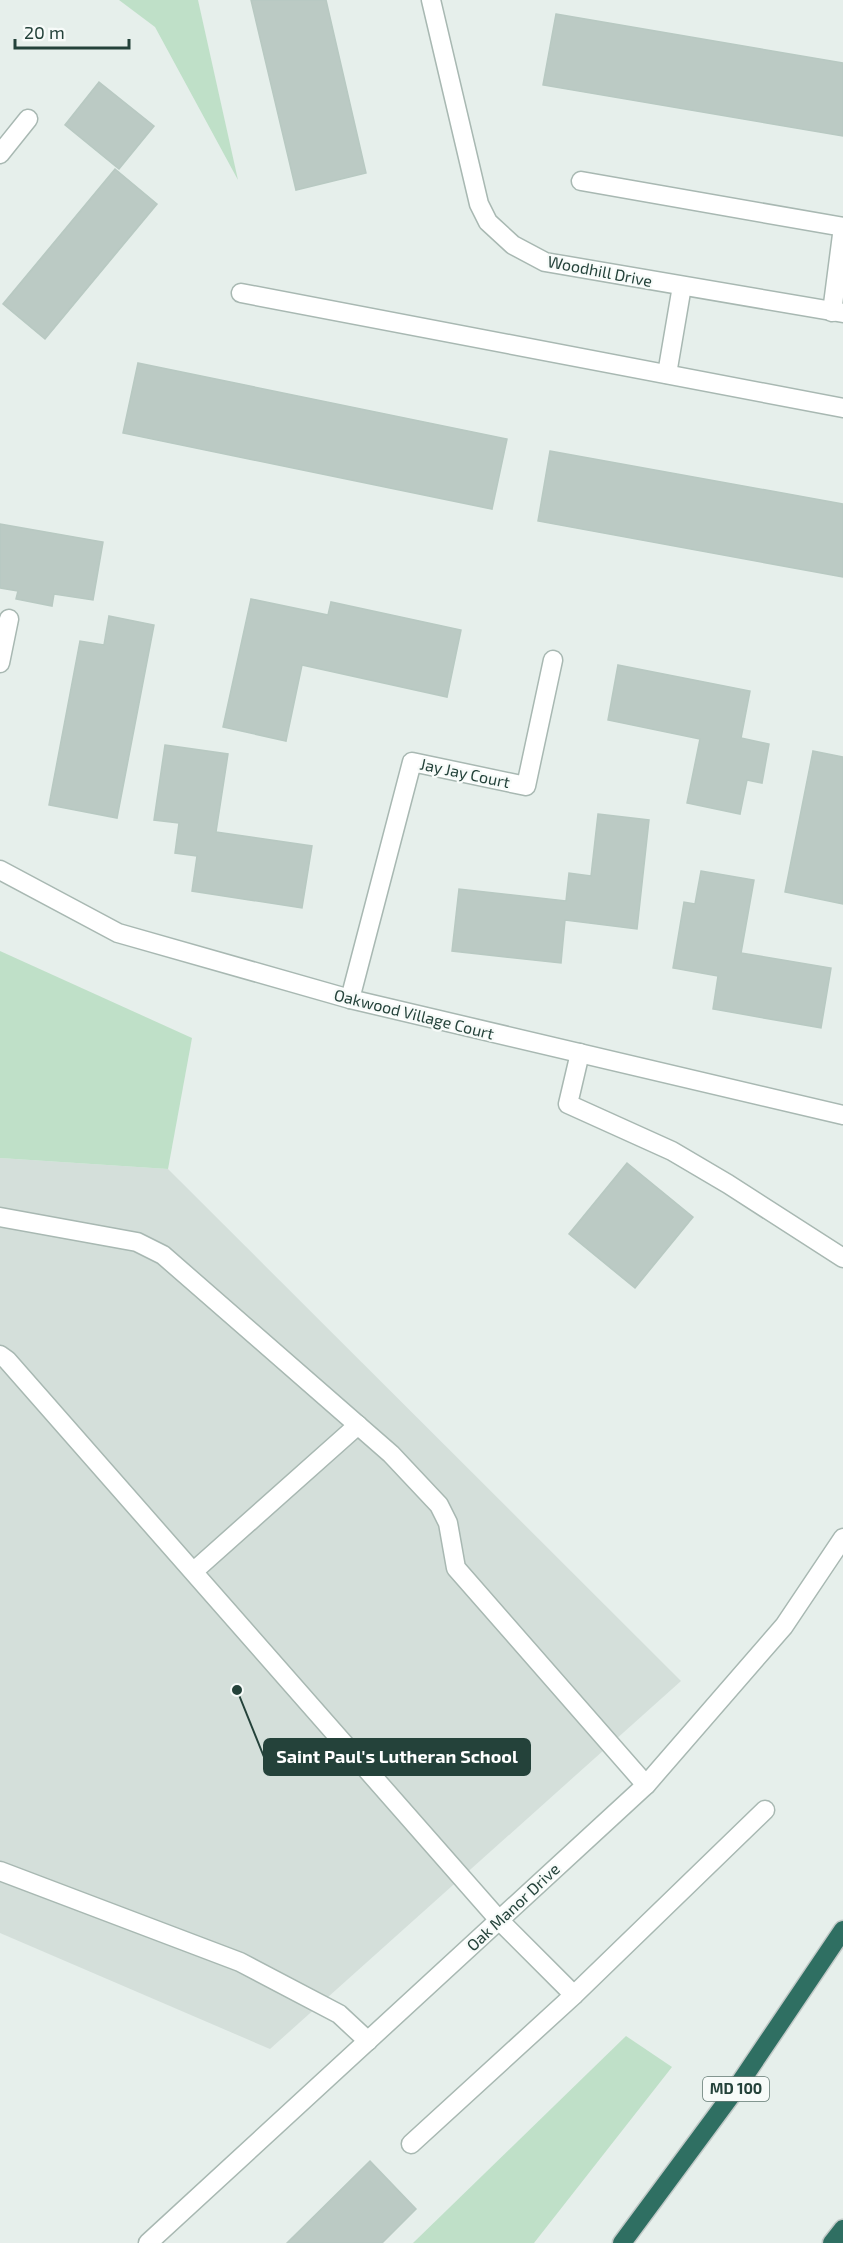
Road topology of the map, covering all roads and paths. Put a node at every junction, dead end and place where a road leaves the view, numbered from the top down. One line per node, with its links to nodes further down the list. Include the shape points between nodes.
1 (432, 0): 6 (street, Woodhill Drive, via 479,204 488,222 513,245 545,262)
2 (28, 119): 3 (street)
3 (0, 154)
4 (581, 181): 5 (street)
5 (843, 227): 8 (street)
6 (682, 286): 8 (street, Woodhill Drive); 9 (street)
7 (241, 293): 9 (street)
8 (837, 313)
9 (667, 374): 10 (street)
10 (843, 408)
11 (9, 619): 13 (street)
12 (553, 660): 15 (street, Jay Jay Court, via 526,786 412,762)
13 (0, 663)
14 (0, 870): 15 (street, Oakwood Village Court, via 118,933)
15 (350, 999): 16 (street, Oakwood Village Court)
16 (580, 1053): 17 (street, Oakwood Village Court); 19 (street, via 568,1104 672,1151)
17 (843, 1115)
18 (0, 1217): 21 (street, via 137,1242 163,1255)
19 (843, 1258)
20 (0, 1355): 23 (street)
21 (358, 1425): 23 (street); 24 (street, via 439,1505 448,1523 456,1568)
22 (843, 1538): 24 (street, Oak Manor Drive, via 784,1626)
23 (194, 1571): 27 (street)
24 (646, 1785): 27 (street, Oak Manor Drive)
25 (765, 1810): 29 (street)
26 (0, 1871): 30 (street, via 240,1962 339,2014)
27 (499, 1920): 29 (street); 30 (street, Oak Manor Drive)
28 (843, 1930): 34 (highway, MD 100, via 733,2093)
29 (574, 1995): 31 (street)
30 (368, 2041): 33 (street, Oak Manor Drive)
31 (411, 2144)
32 (843, 2229): 35 (highway)
33 (147, 2243)
34 (622, 2243)
35 (832, 2243)

